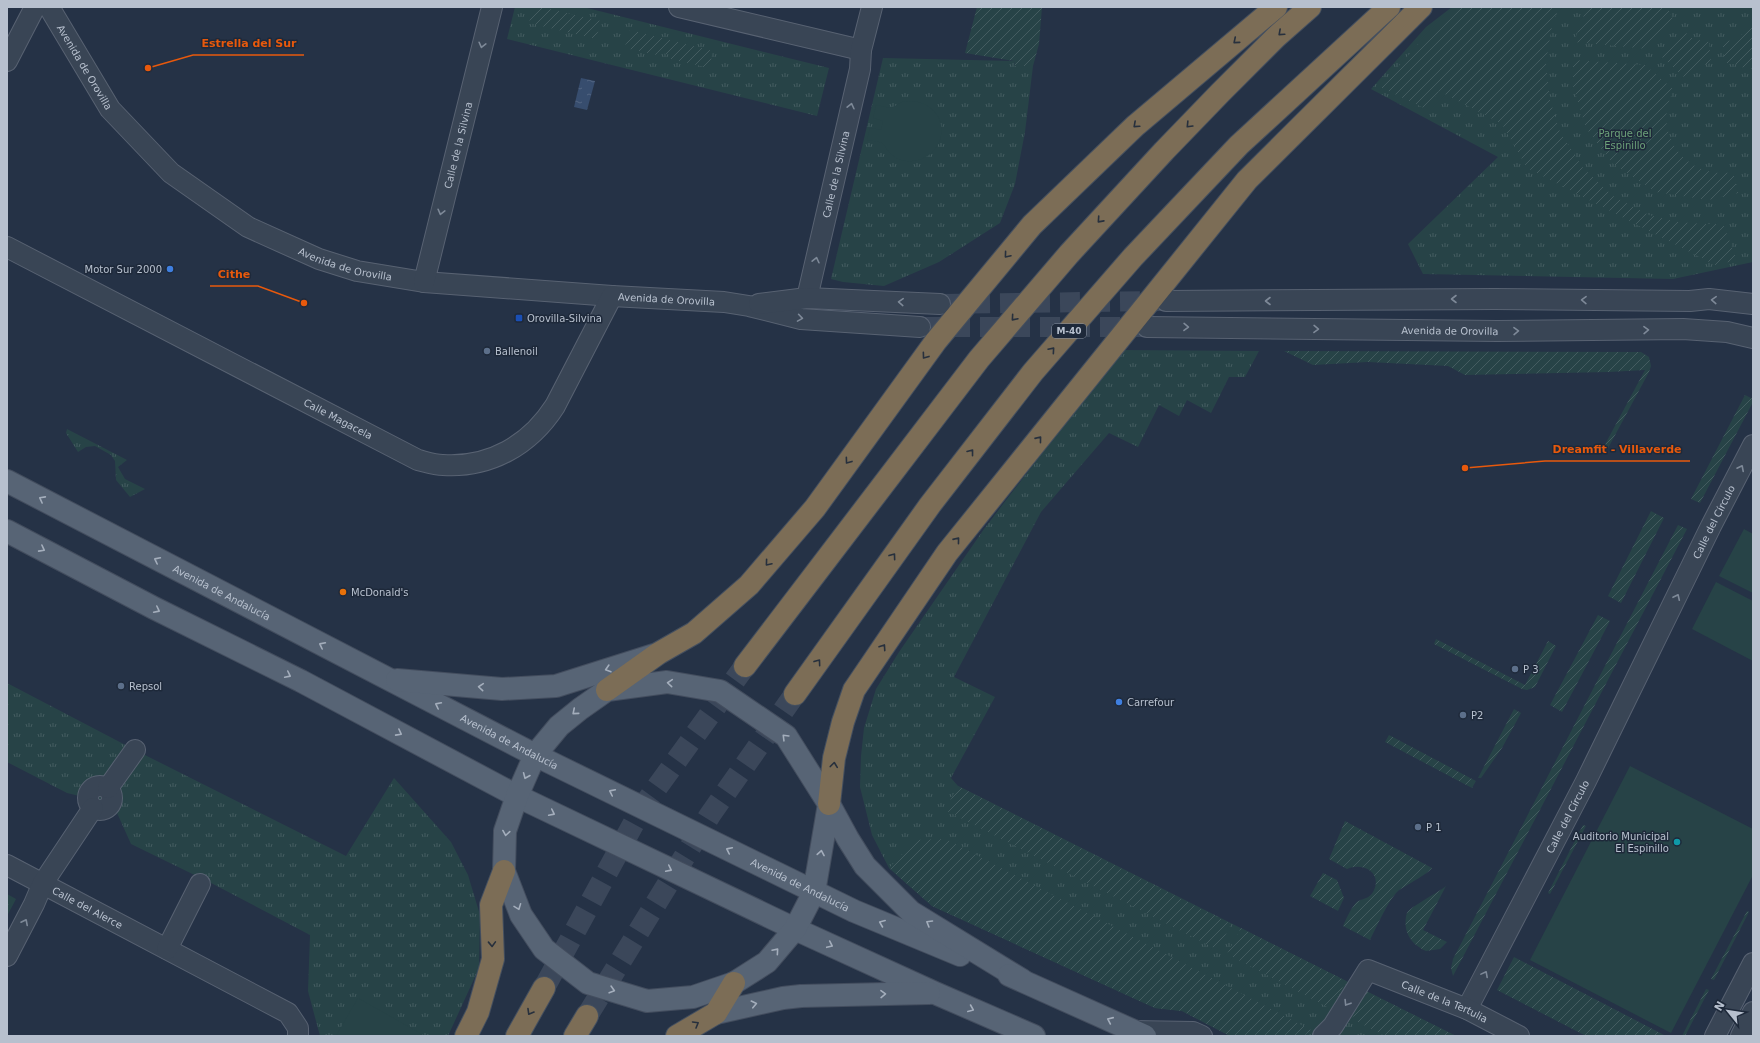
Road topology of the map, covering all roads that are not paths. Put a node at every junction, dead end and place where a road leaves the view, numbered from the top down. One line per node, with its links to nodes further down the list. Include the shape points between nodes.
1 (35, 7): 11 (street)
2 (49, 7): 13 (street, Avenida de Orovilla, via 110,109 171,173 248,227 319,259 357,271)
3 (492, 7): 13 (street, Calle de la Silvina, one-way to 13)
4 (679, 7): 10 (street)
5 (872, 7): 10 (street, Calle de la Silvina)
6 (1276, 7): 27 (highway, one-way to 27, via 1135,126 1032,225 936,341 814,508 749,585 694,633)
7 (1310, 7): 28 (highway, one-way to 28, via 1225,87 1164,151 1069,254 978,359)
8 (1389, 7): 31 (highway, M-40, one-way to 8, via 930,505 1048,355 1133,257 1239,145)
9 (1421, 7): 35 (highway, one-way to 9, via 834,758 842,722 854,690 947,553 1247,180)
10 (861, 50): 15 (street, Calle de la Silvina, one-way to 10, via 860,69)
11 (7, 61)
12 (7, 247): 14 (street, Calle Magacela, via 418,460 442,465 466,465 486,461 522,444 537,430 555,406)
13 (424, 282): 14 (street, Avenida de Orovilla)
14 (612, 296): 19 (street, Avenida de Orovilla, via 724,302)
15 (807, 298): 17 (street, Avenida de Orovilla, one-way to 15); 19 (street, Avenida de Orovilla)
16 (1166, 301): 18 (street, one-way to 16, via 1709,299)
17 (940, 304)
18 (1753, 304)
19 (749, 306): 20 (street, Avenida de Orovilla, one-way to 20, via 801,319)
20 (920, 327)
21 (1147, 327): 22 (street, Avenida de Orovilla, one-way to 22, via 1497,331 1683,329 1727,332)
22 (1753, 338)
23 (1753, 445): 26 (street, Calle del Círculo, one-way to 23)
24 (7, 481): 29 (main road, Avenida de Andalucía, one-way to 24)
25 (7, 531): 34 (main road, one-way to 34, via 315,688)
26 (1665, 622): 41 (street, Calle del Círculo, via 1576,778); 50 (street, Calle del Círculo, one-way to 26, via 1586,781)
27 (659, 653): 29 (main road, one-way to 29, via 556,686 502,689); 30 (highway)
28 (745, 666)
29 (386, 679): 33 (main road, Avenida de Andalucía, one-way to 29)
30 (607, 690): 33 (main road, one-way to 33, via 559,726); 35 (main road, Avenida de Andalucía, one-way to 30, via 786,736 720,691 667,682)
31 (795, 694)
32 (135, 750): 38 (street, via 108,788 97,786 91,790 88,801 93,808)
33 (535, 755): 34 (main road, one-way to 34); 40 (main road, Avenida de Andalucía, one-way to 33)
34 (517, 796): 37 (main road, one-way to 37, via 506,831); 42 (main road, one-way to 42)
35 (829, 804): 40 (main road, one-way to 35); 46 (main road, Avenida de Andalucía, one-way to 35, via 911,912 865,866)
36 (7, 865): 38 (street, Calle del Alerce)
37 (504, 871): 47 (main road, one-way to 47, via 521,915 544,949 588,984 647,1001 693,997); 56 (highway, one-way to 56, via 491,905 493,959 478,1012)
38 (43, 883): 43 (street, Calle del Alerce); 44 (street, one-way to 38)
39 (200, 884): 43 (street)
40 (814, 892): 42 (main road); 46 (main road, Avenida de Andalucía, one-way to 40)
41 (1513, 898)
42 (795, 929): 47 (main road, one-way to 42, via 767,962); 49 (main road, one-way to 49)
43 (167, 950): 55 (street, Calle del Alerce, via 288,1013 298,1028)
44 (7, 956)
45 (1753, 963): 64 (street)
46 (1022, 980): 54 (main road, Avenida de Andalucía, one-way to 46)
47 (734, 983): 52 (highway)
48 (544, 988): 57 (highway, one-way to 57)
49 (935, 993): 52 (main road, one-way to 49, via 801,996); 60 (main road, one-way to 60)
50 (1467, 1009): 62 (street, Calle de la Tertulia, one-way to 62, via 1368,970 1333,1026); 63 (street, Calle de la Tertulia)
51 (1753, 1012): 65 (street)
52 (716, 1013): 59 (highway, one-way to 52)
53 (586, 1016): 58 (highway)
54 (1139, 1033): 61 (street, Avenida de Andalucía, via 1193,1032)
55 (298, 1036)
56 (466, 1036)
57 (517, 1036)
58 (575, 1036)
59 (677, 1036)
60 (1034, 1036)
61 (1202, 1036)
62 (1323, 1036)
63 (1519, 1036)
64 (1715, 1036)
65 (1741, 1036)

